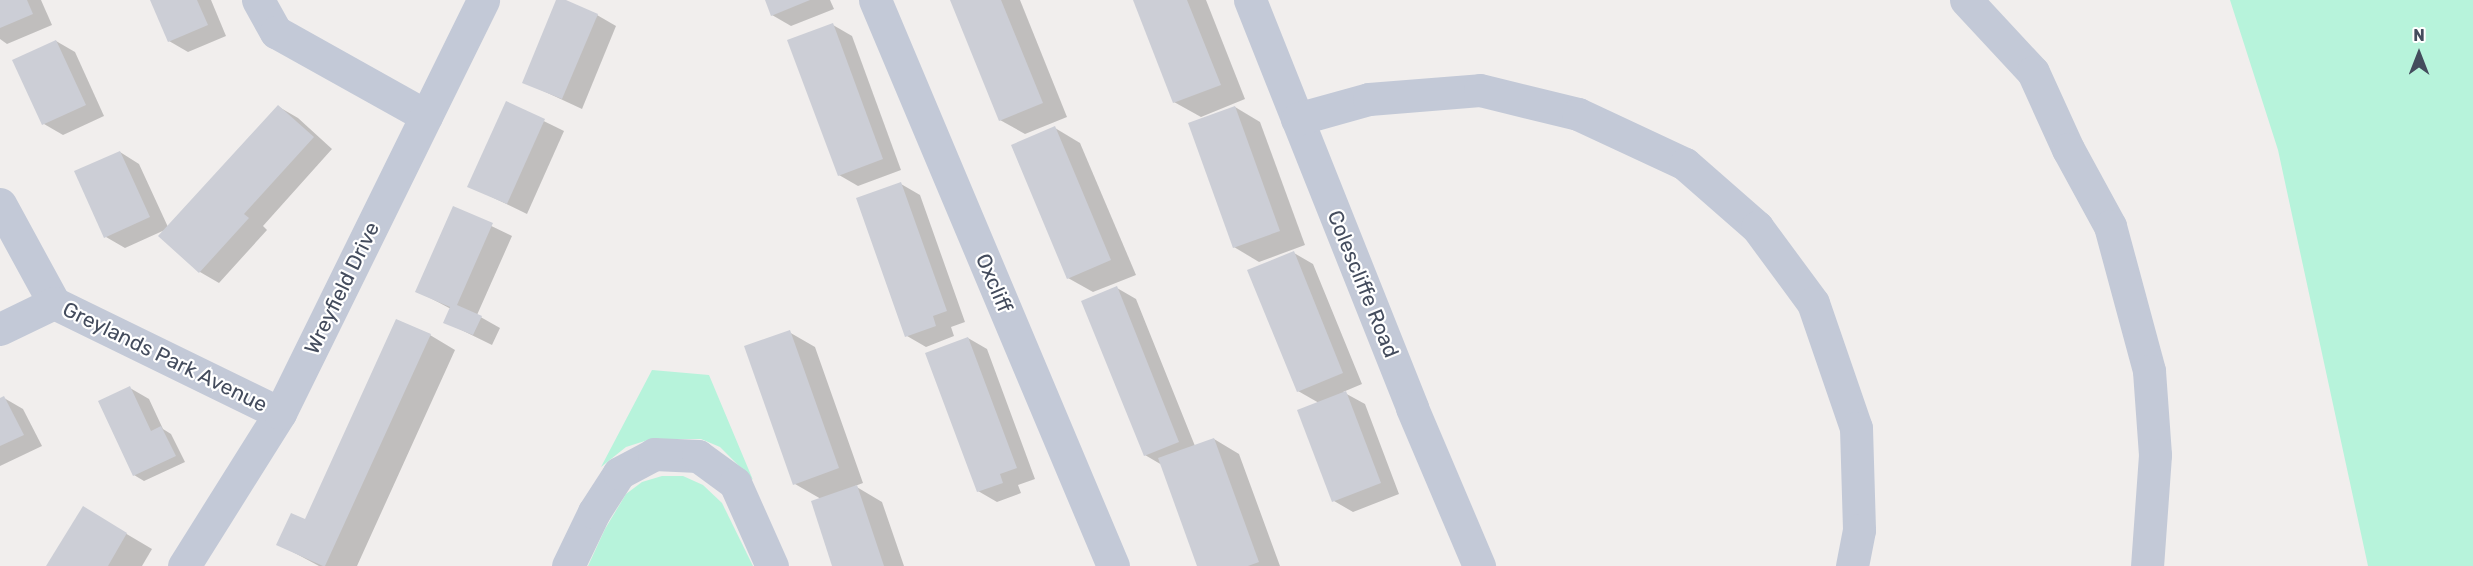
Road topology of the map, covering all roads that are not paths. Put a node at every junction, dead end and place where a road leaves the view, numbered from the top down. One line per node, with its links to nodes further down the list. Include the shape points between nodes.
1 (258, 0): 6 (street, via 276,32)
2 (483, 0): 6 (street, Wreyfield Drive)
3 (875, 0): 15 (street, Oxcliff)
4 (1250, 0): 7 (street, Colescliffe Road)
5 (1966, 0): 18 (street, via 2032,72 2110,226 2149,371 2155,455)
6 (426, 116): 11 (street, Wreyfield Drive)
7 (1297, 119): 16 (street, Colescliffe Road); 17 (street, via 1369,99 1480,90 1578,114 1685,164 1757,227 1813,303 1856,428 1860,530)
8 (0, 204): 9 (street, Greylands Park Avenue)
9 (54, 303): 10 (street); 11 (street, Greylands Park Avenue)
10 (0, 329)
11 (280, 412): 12 (street, Wreyfield Drive)
12 (184, 566)
13 (568, 566): 14 (street, via 594,512 619,473 654,454 698,456 735,483)
14 (772, 566)
15 (1113, 566)
16 (1479, 566)
17 (1852, 566)
18 (2147, 566)

